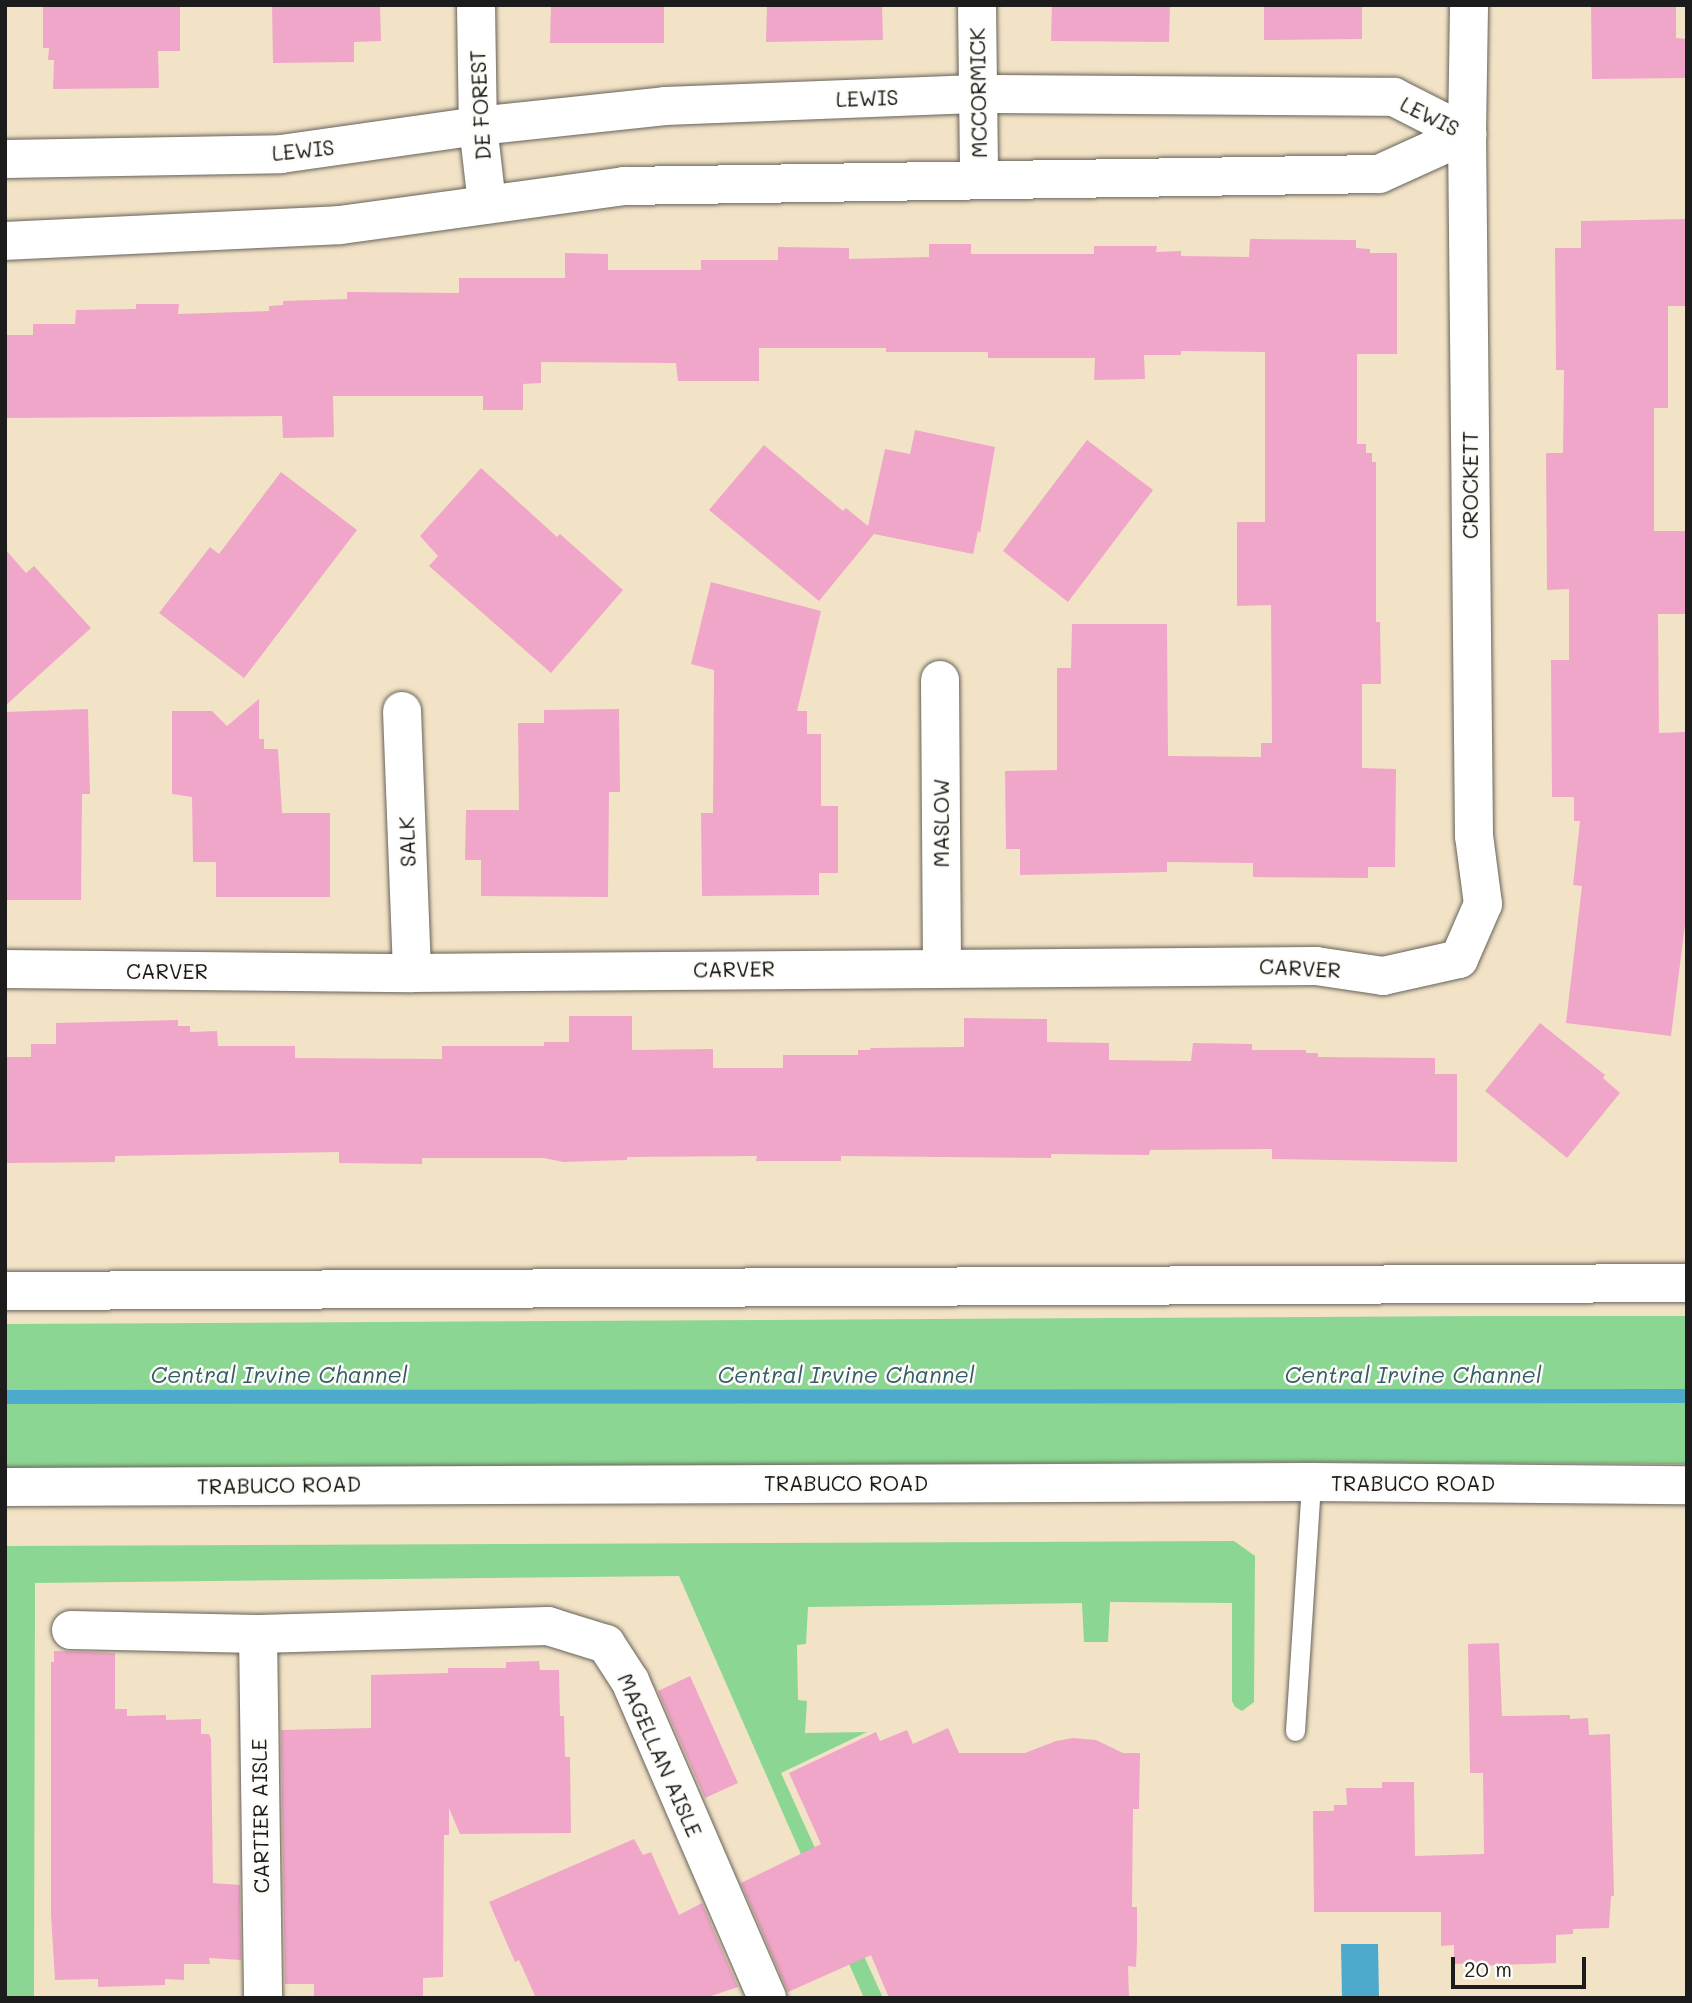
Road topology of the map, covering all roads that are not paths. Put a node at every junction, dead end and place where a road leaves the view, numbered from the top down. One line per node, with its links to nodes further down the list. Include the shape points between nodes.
1 (476, 5): 5 (street, DE FOREST)
2 (977, 5): 4 (street, MCCORMICK)
3 (1469, 5): 6 (street, CROCKETT)
4 (978, 94): 5 (street, LEWIS, via 664,106); 6 (street, LEWIS, via 1394,97); 8 (street, MCCORMICK)
5 (478, 126): 7 (street, LEWIS, via 281,154); 9 (street, DE FOREST)
6 (1467, 134): 8 (street, LEWIS, via 1379,174); 13 (street, CROCKETT, via 1474,836 1483,904)
7 (5, 159)
8 (979, 180): 9 (street, LEWIS, via 624,186)
9 (487, 204): 10 (street, LEWIS, via 340,225)
10 (5, 241)
11 (940, 680): 14 (street, MASLOW)
12 (402, 711): 16 (street, SALK)
13 (1460, 959): 14 (street, CARVER, via 1383,976 1316,966)
14 (942, 966): 16 (street, CARVER)
15 (5, 969): 16 (street, CARVER)
16 (412, 972)
17 (1687, 1283): 18 (street)
18 (5, 1291)
19 (1311, 1482): 20 (street, TRABUCO ROAD); 21 (street, TRABUCO ROAD); 24 (lane)
20 (1687, 1485)
21 (5, 1487)
22 (71, 1630): 23 (street, MAGELLAN AISLE)
23 (258, 1634): 25 (street, CARTIER AISLE); 26 (street, MAGELLAN AISLE, via 548,1626 606,1644 630,1681)
24 (1296, 1731)
25 (262, 1998)
26 (767, 1998)

